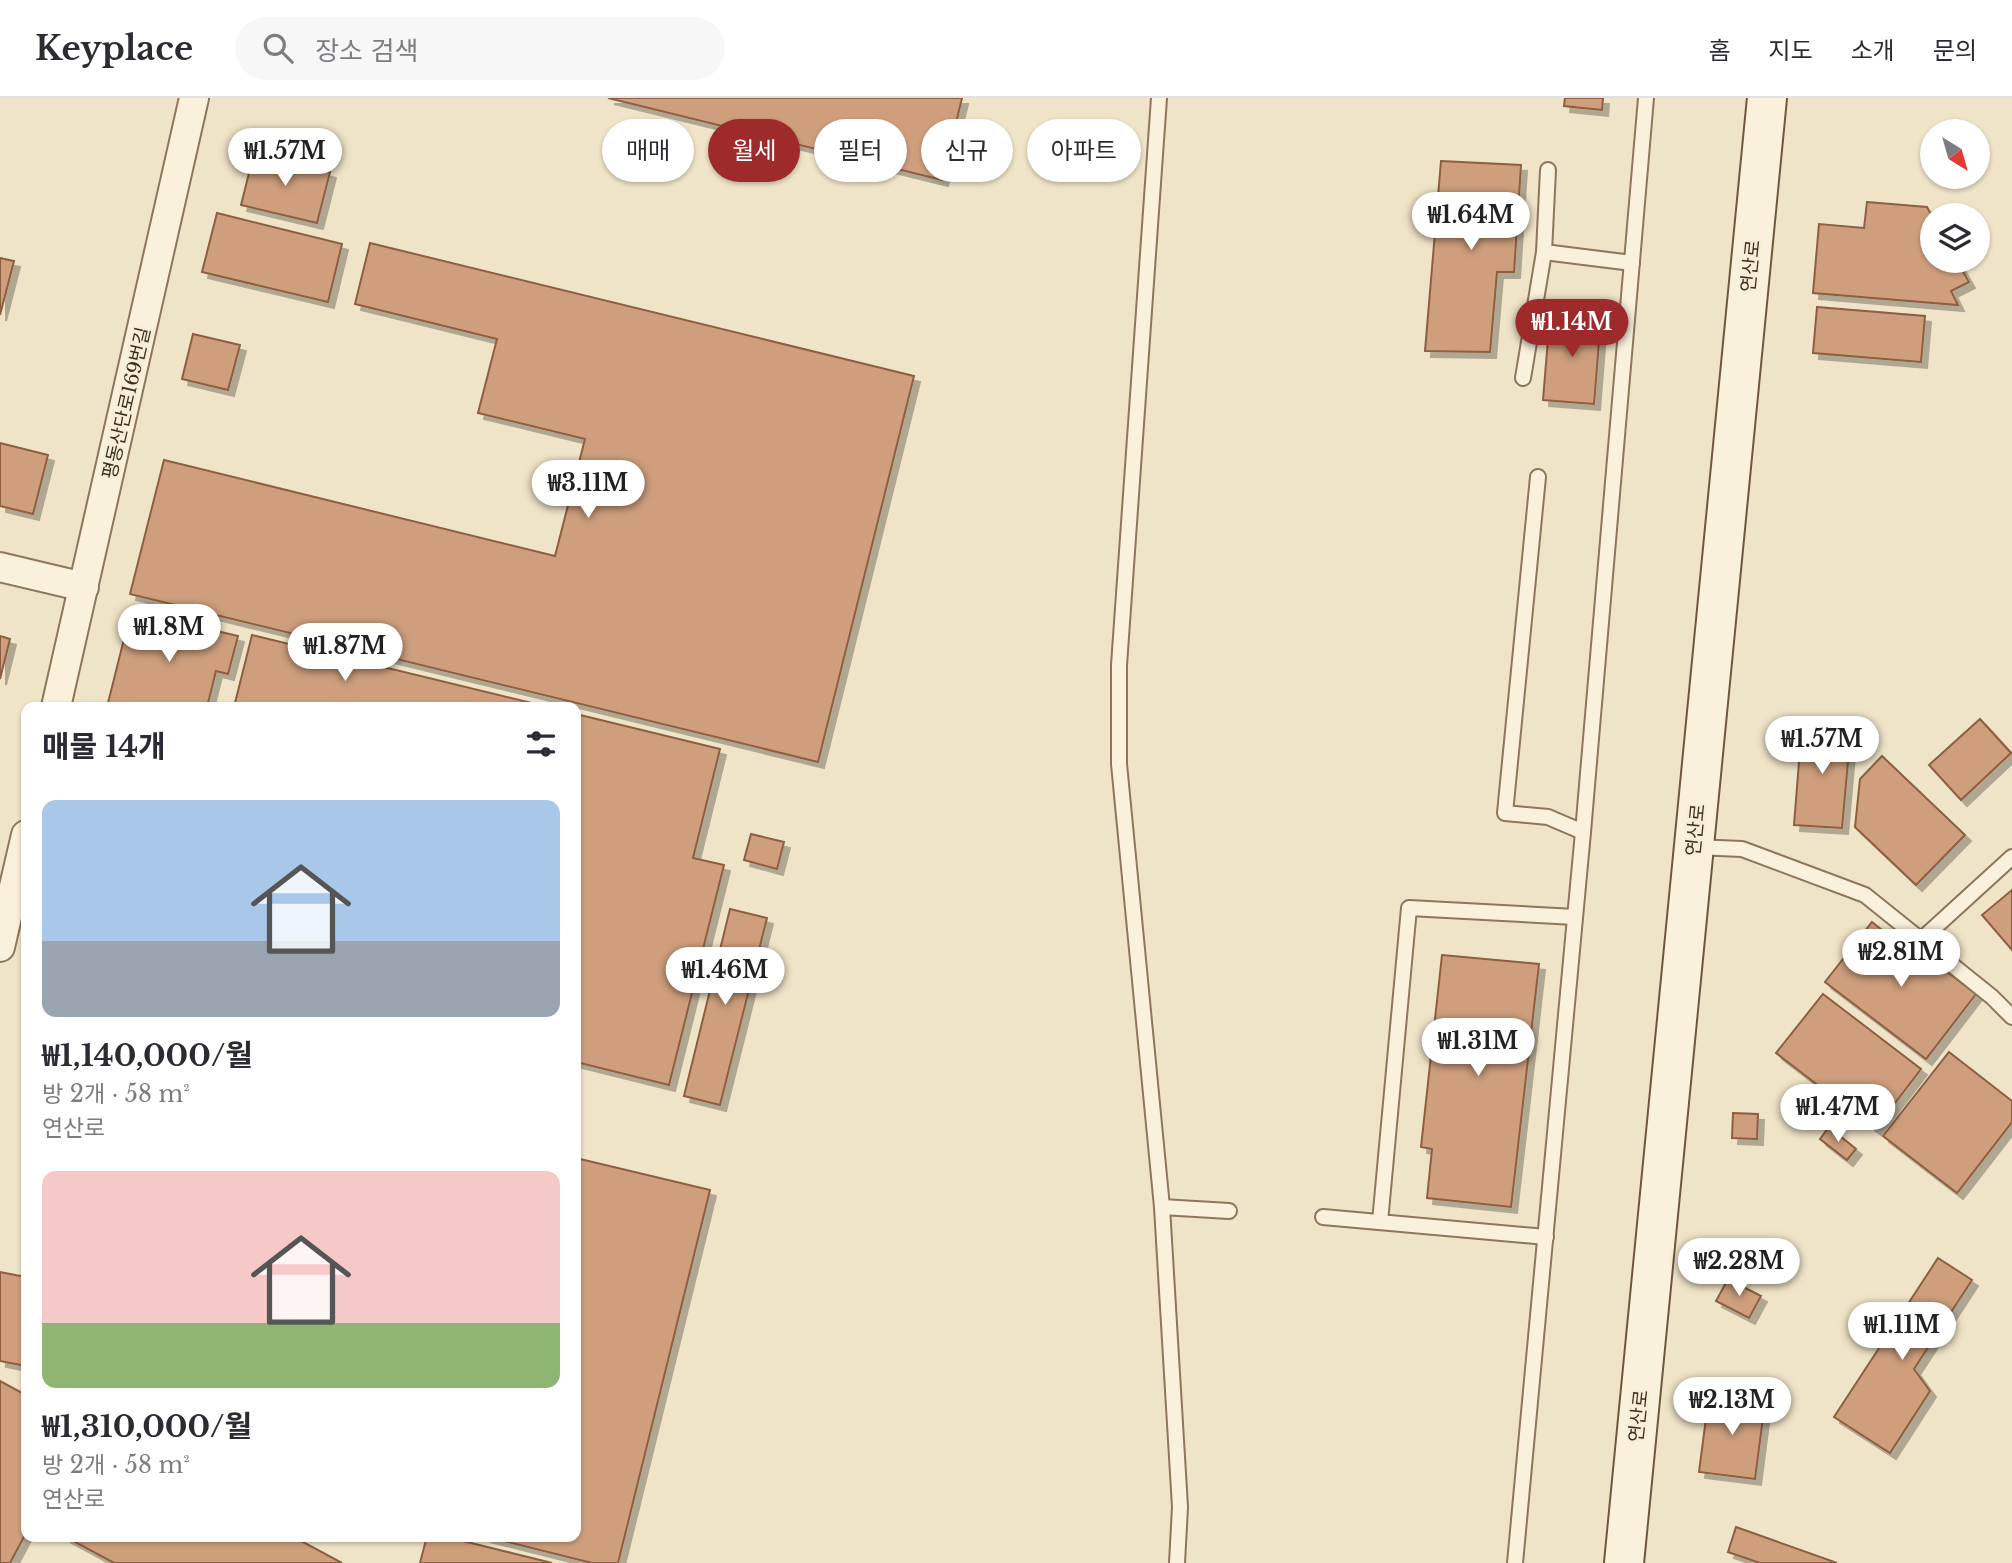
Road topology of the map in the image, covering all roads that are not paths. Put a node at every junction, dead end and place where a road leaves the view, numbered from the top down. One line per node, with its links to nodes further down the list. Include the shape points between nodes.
1 (194, 98): 11 (street, 평동산단로169번길)
2 (1159, 98): 21 (lane, via 1119,665 1119,764)
3 (1646, 98): 7 (lane)
4 (1767, 98): 14 (main road, 연산로)
5 (1548, 170): 6 (lane)
6 (1544, 252): 7 (lane); 8 (lane)
7 (1632, 263): 13 (lane)
8 (1523, 378)
9 (1538, 477): 13 (lane, via 1506,813 1548,817)
10 (0, 567): 11 (street)
11 (84, 587): 12 (street, 평동산단로169번길)
12 (57, 702)
13 (1583, 832): 17 (lane)
14 (1694, 847): 18 (lane, via 1742,849 1865,895); 28 (main road, 연산로)
15 (21, 857): 19 (street)
16 (2012, 857): 18 (lane)
17 (1575, 917): 24 (lane, via 1409,908); 25 (lane)
18 (1921, 940): 20 (lane)
19 (0, 947)
20 (2012, 1017)
21 (1162, 1207): 22 (lane); 26 (lane, via 1180,1507)
22 (1229, 1211)
23 (1323, 1217): 24 (lane)
24 (1380, 1222): 25 (lane)
25 (1546, 1237): 27 (lane)
26 (1177, 1563)
27 (1515, 1563)
28 (1624, 1563)

